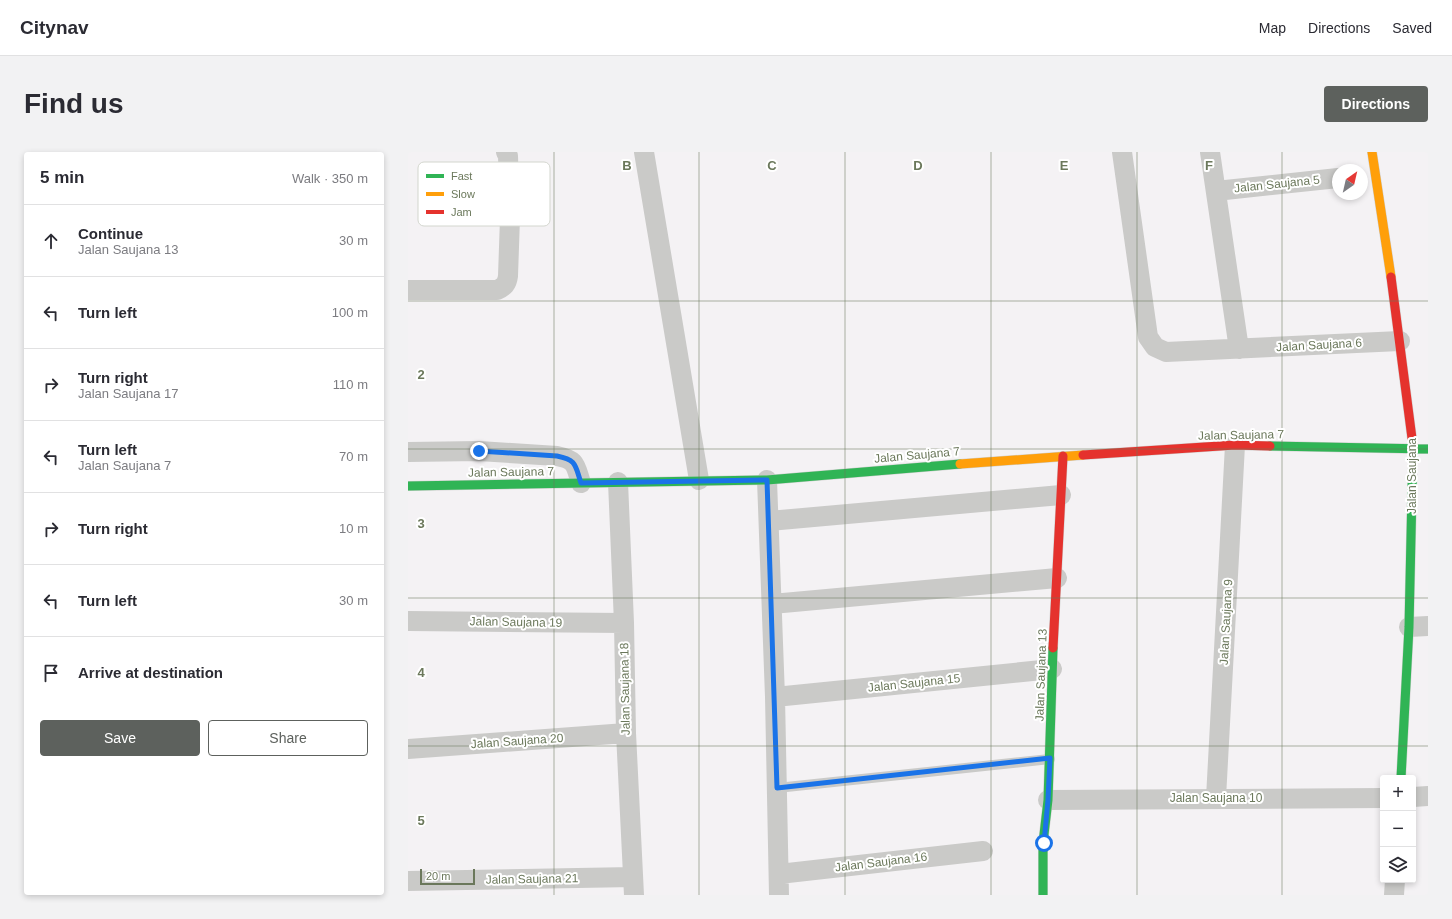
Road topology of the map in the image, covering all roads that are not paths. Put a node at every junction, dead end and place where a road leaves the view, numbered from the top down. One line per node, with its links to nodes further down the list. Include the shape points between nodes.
1 (506, 152): 6 (street)
2 (644, 152): 19 (street)
3 (1122, 152): 13 (street, Jalan Saujana 6, via 1150,342 1166,352)
4 (1210, 152): 9 (street)
5 (1372, 152): 7 (street, Jalan Saujana)
6 (508, 162)
7 (1368, 175): 12 (street, Jalan Saujana)
8 (1332, 179): 9 (street, Jalan Saujana 5)
9 (1216, 191): 13 (street)
10 (510, 226): 11 (street, via 508,276 502,288)
11 (408, 290)
12 (1400, 341): 13 (street, Jalan Saujana 6); 15 (street, Jalan Saujana)
13 (1239, 349)
14 (1235, 445): 15 (street, Jalan Saujana 7); 18 (street, Jalan Saujana 7); 40 (street, Jalan Saujana 9)
15 (1414, 450): 16 (street, Jalan Saujana 7); 30 (street, Jalan Saujana)
16 (1428, 450)
17 (408, 452): 22 (street, via 479,451 557,456 573,461)
18 (1063, 456): 20 (street, Jalan Saujana 7); 24 (street, Jalan Saujana 13)
19 (699, 480): 20 (street, Jalan Saujana 7); 21 (street, Jalan Saujana 7)
20 (767, 480): 25 (street)
21 (618, 482): 22 (street, Jalan Saujana 7); 29 (street, Jalan Saujana 18)
22 (581, 483): 23 (street, Jalan Saujana 7)
23 (408, 486)
24 (1061, 495): 25 (street); 26 (street, Jalan Saujana 13)
25 (769, 521): 27 (street)
26 (1057, 578): 27 (street); 31 (street, Jalan Saujana 13)
27 (772, 604): 32 (street)
28 (408, 621): 29 (street, Jalan Saujana 19)
29 (624, 623): 33 (street, Jalan Saujana 18)
30 (1419, 626): 36 (street, Jalan Saujana)
31 (1052, 670): 32 (street, Jalan Saujana 15); 35 (street, Jalan Saujana 13)
32 (775, 697): 37 (street)
33 (626, 733): 34 (street, Jalan Saujana 20); 47 (street, Jalan Saujana 18)
34 (408, 750)
35 (1050, 758): 37 (lane); 42 (street, Jalan Saujana 13)
36 (1401, 775)
37 (777, 788): 44 (street)
38 (1428, 796): 39 (street)
39 (1416, 797)
40 (1216, 798): 41 (street, Jalan Saujana 10); 42 (street, Jalan Saujana 10)
41 (1380, 798)
42 (1048, 800): 49 (street, Jalan Saujana 13)
43 (983, 851): 44 (street, Jalan Saujana 16)
44 (779, 874): 48 (street)
45 (408, 881): 47 (street, Jalan Saujana 21)
46 (1395, 883): 50 (street)
47 (634, 886)
48 (778, 895)
49 (1043, 895)
50 (1394, 895)

